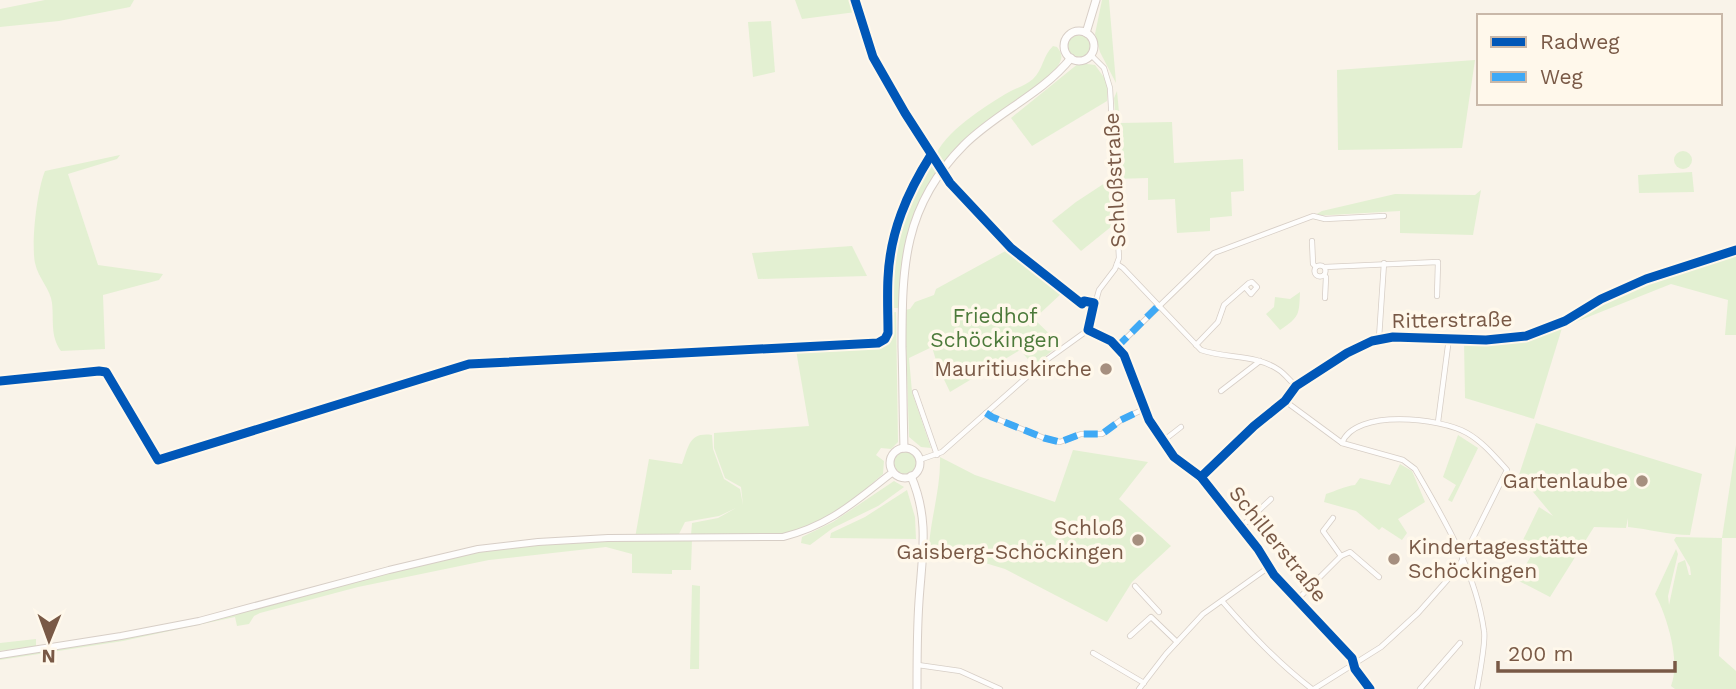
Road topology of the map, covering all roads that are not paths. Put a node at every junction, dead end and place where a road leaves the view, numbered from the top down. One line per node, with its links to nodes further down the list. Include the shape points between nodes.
1 (1096, 0): 2 (main road)
2 (1086, 33): 3 (main road, via 1094,43); 4 (main road, via 1073,33 1067,39 1065,50)
3 (1091, 55): 4 (main road, via 1082,61); 8 (street, Schloßstraße, via 1104,68 1110,88)
4 (1071, 58): 33 (main road, via 1046,85 964,146 919,211 903,273)
5 (1384, 216): 16 (street, via 1313,216 1237,243 1214,253)
6 (1312, 241): 10 (street)
7 (1736, 250): 19 (street, Ritterstraße, via 1646,279 1527,336)
8 (1117, 264): 16 (street); 17 (street, Schloßstraße, via 1099,290)
9 (1384, 264): 11 (street); 14 (street, via 1438,262); 18 (street)
10 (1316, 267): 11 (street); 12 (street, via 1316,274)
11 (1325, 267): 12 (street)
12 (1324, 275): 15 (street)
13 (1245, 287): 20 (street, via 1224,305 1218,322)
14 (1437, 296)
15 (1325, 298)
16 (1158, 306): 20 (street); 21 (street)
17 (1088, 330): 21 (street); 28 (street)
18 (1380, 338): 19 (street, Ritterstraße); 23 (street, Ritterstraße)
19 (1449, 338): 29 (street)
20 (1196, 345): 22 (street, via 1213,354)
21 (1117, 347): 27 (street, via 1131,370)
22 (1260, 360): 23 (street, via 1280,370); 24 (street)
23 (1296, 386): 26 (street, Ritterstraße)
24 (1221, 391)
25 (915, 392): 34 (street)
26 (1285, 401): 32 (street); 38 (street, Ritterstraße)
27 (1144, 409): 28 (street, via 1102,434 1081,434 1060,442); 31 (street)
28 (986, 413): 34 (street)
29 (1438, 422): 32 (street, via 1368,423 1344,437); 43 (street, via 1469,434 1507,470)
30 (1181, 427): 31 (street)
31 (1163, 441): 38 (street, via 1174,457)
32 (1342, 443): 43 (street, via 1403,460 1415,469)
33 (904, 448): 35 (main road, via 914,451); 36 (main road, via 891,456)
34 (937, 455): 35 (street)
35 (919, 460): 37 (main road, via 918,470)
36 (893, 472): 37 (main road, via 903,478); 54 (street, via 830,520 783,537 608,538 478,549 199,621)
37 (911, 476): 55 (main road, via 924,531)
38 (1201, 477): 41 (street, Schillerstraße)
39 (1270, 499): 41 (street)
40 (1333, 518): 42 (street, via 1323,531)
41 (1241, 527): 44 (street, Schillerstraße)
42 (1341, 556): 45 (street, via 1350,552); 47 (street)
43 (1464, 558): 56 (street, via 1402,629); 64 (street, via 1485,633)
44 (1269, 567): 47 (street, Schillerstraße); 48 (street)
45 (1379, 577)
46 (1135, 586): 49 (street, via 1160,611)
47 (1297, 600): 56 (street, Schillerstraße)
48 (1222, 601): 51 (street); 61 (street, via 1288,670)
49 (1151, 617): 50 (street); 51 (street)
50 (1130, 635)
51 (1177, 642): 57 (street)
52 (1460, 643): 63 (street)
53 (1093, 653): 57 (street)
54 (0, 655)
55 (917, 666): 58 (main road); 59 (street, via 960,671)
56 (1355, 666): 61 (street); 62 (street, Schillerstraße)
57 (1144, 683): 60 (street)
58 (917, 689)
59 (1000, 689)
60 (1139, 689)
61 (1313, 689)
62 (1370, 689)
63 (1420, 689)
64 (1477, 689)

